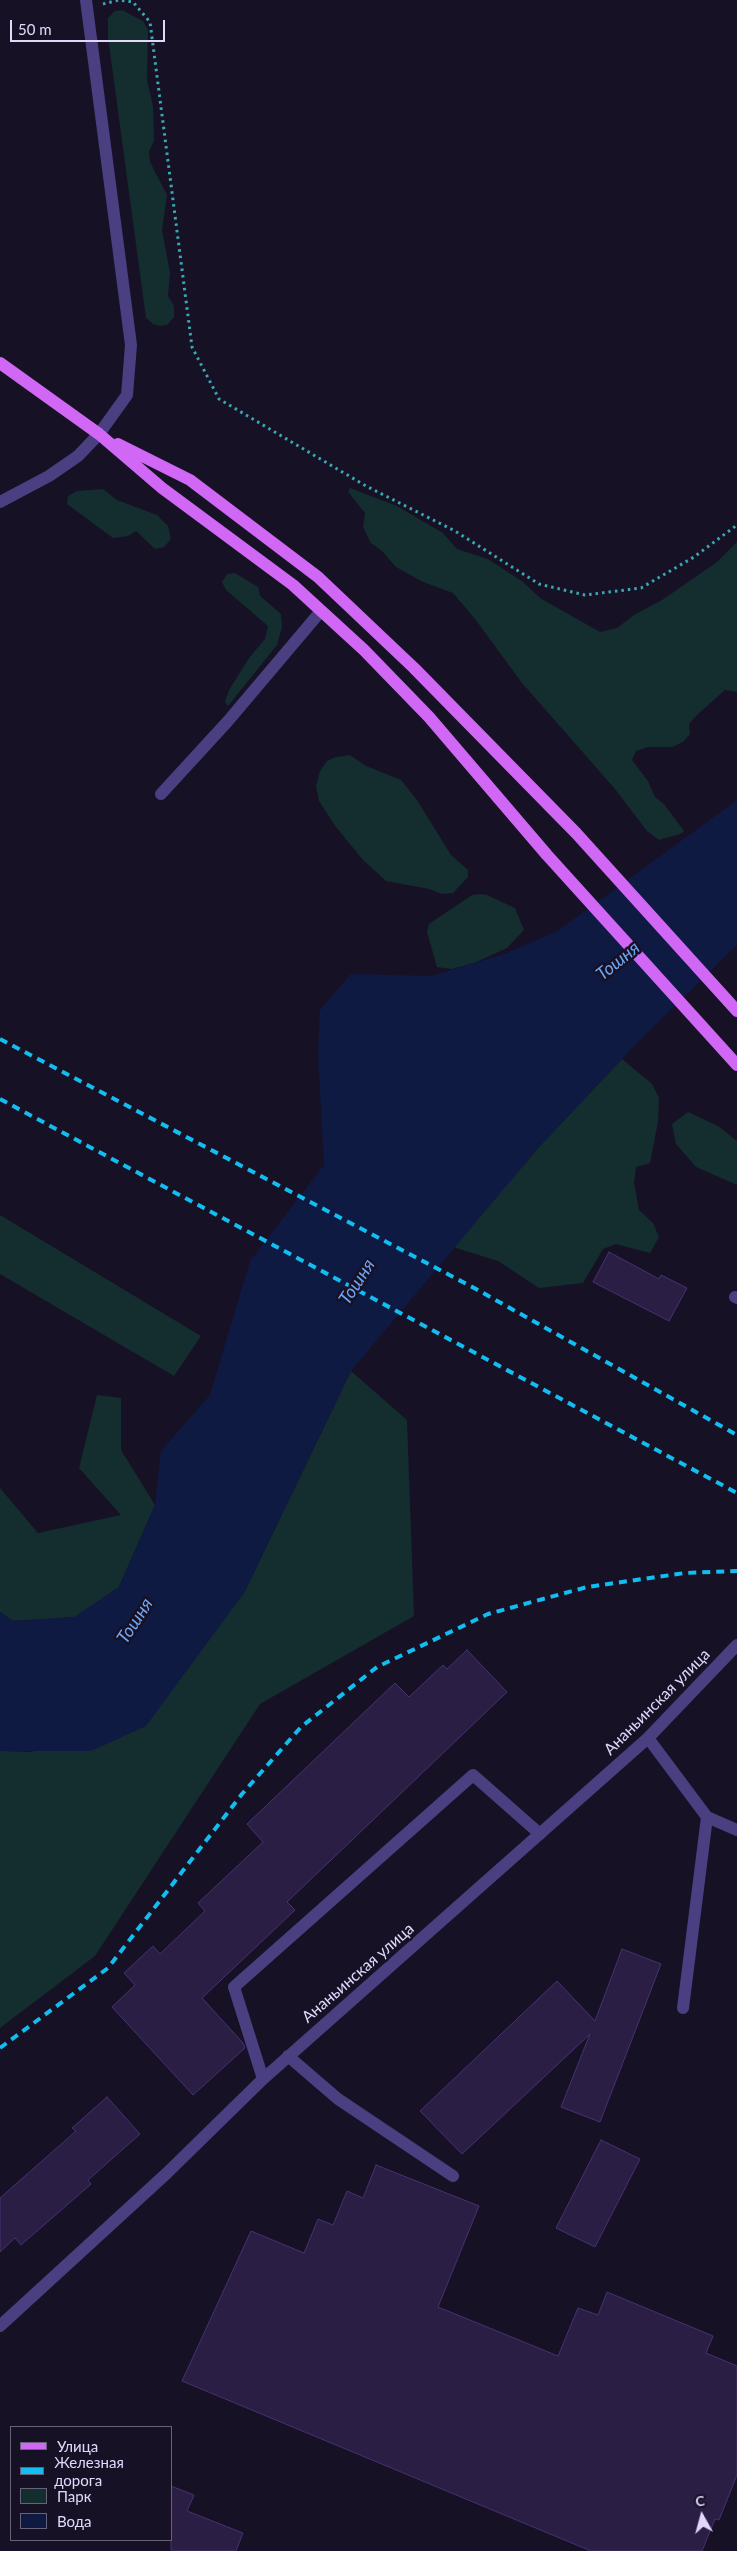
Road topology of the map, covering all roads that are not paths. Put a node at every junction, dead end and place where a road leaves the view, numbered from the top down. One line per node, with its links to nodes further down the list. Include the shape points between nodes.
1 (87, 4): 3 (street, via 131,346 127,395)
2 (0, 363): 3 (main road)
3 (99, 434): 4 (street, via 78,456 49,476); 5 (main road, via 162,488 293,585); 7 (main road, via 190,480 318,577 414,668 576,833)
4 (0, 502)
5 (321, 611): 6 (street, via 228,722); 8 (main road, via 364,650 428,717 708,1036)
6 (161, 794)
7 (737, 1011)
8 (737, 1064)
9 (737, 1645): 10 (street, Ананьинская улица)
10 (648, 1738): 11 (street); 13 (street, Ананьинская улица)
11 (706, 1817): 12 (street); 14 (street)
12 (737, 1830)
13 (540, 1834): 15 (street, Ананьинская улица); 16 (street, via 473,1776 234,1987)
14 (683, 2008)
15 (288, 2056): 16 (street, Ананьинская улица); 17 (street, via 338,2099)
16 (263, 2079): 18 (street, Ананьинская улица, via 167,2173)
17 (453, 2176)
18 (0, 2326)

